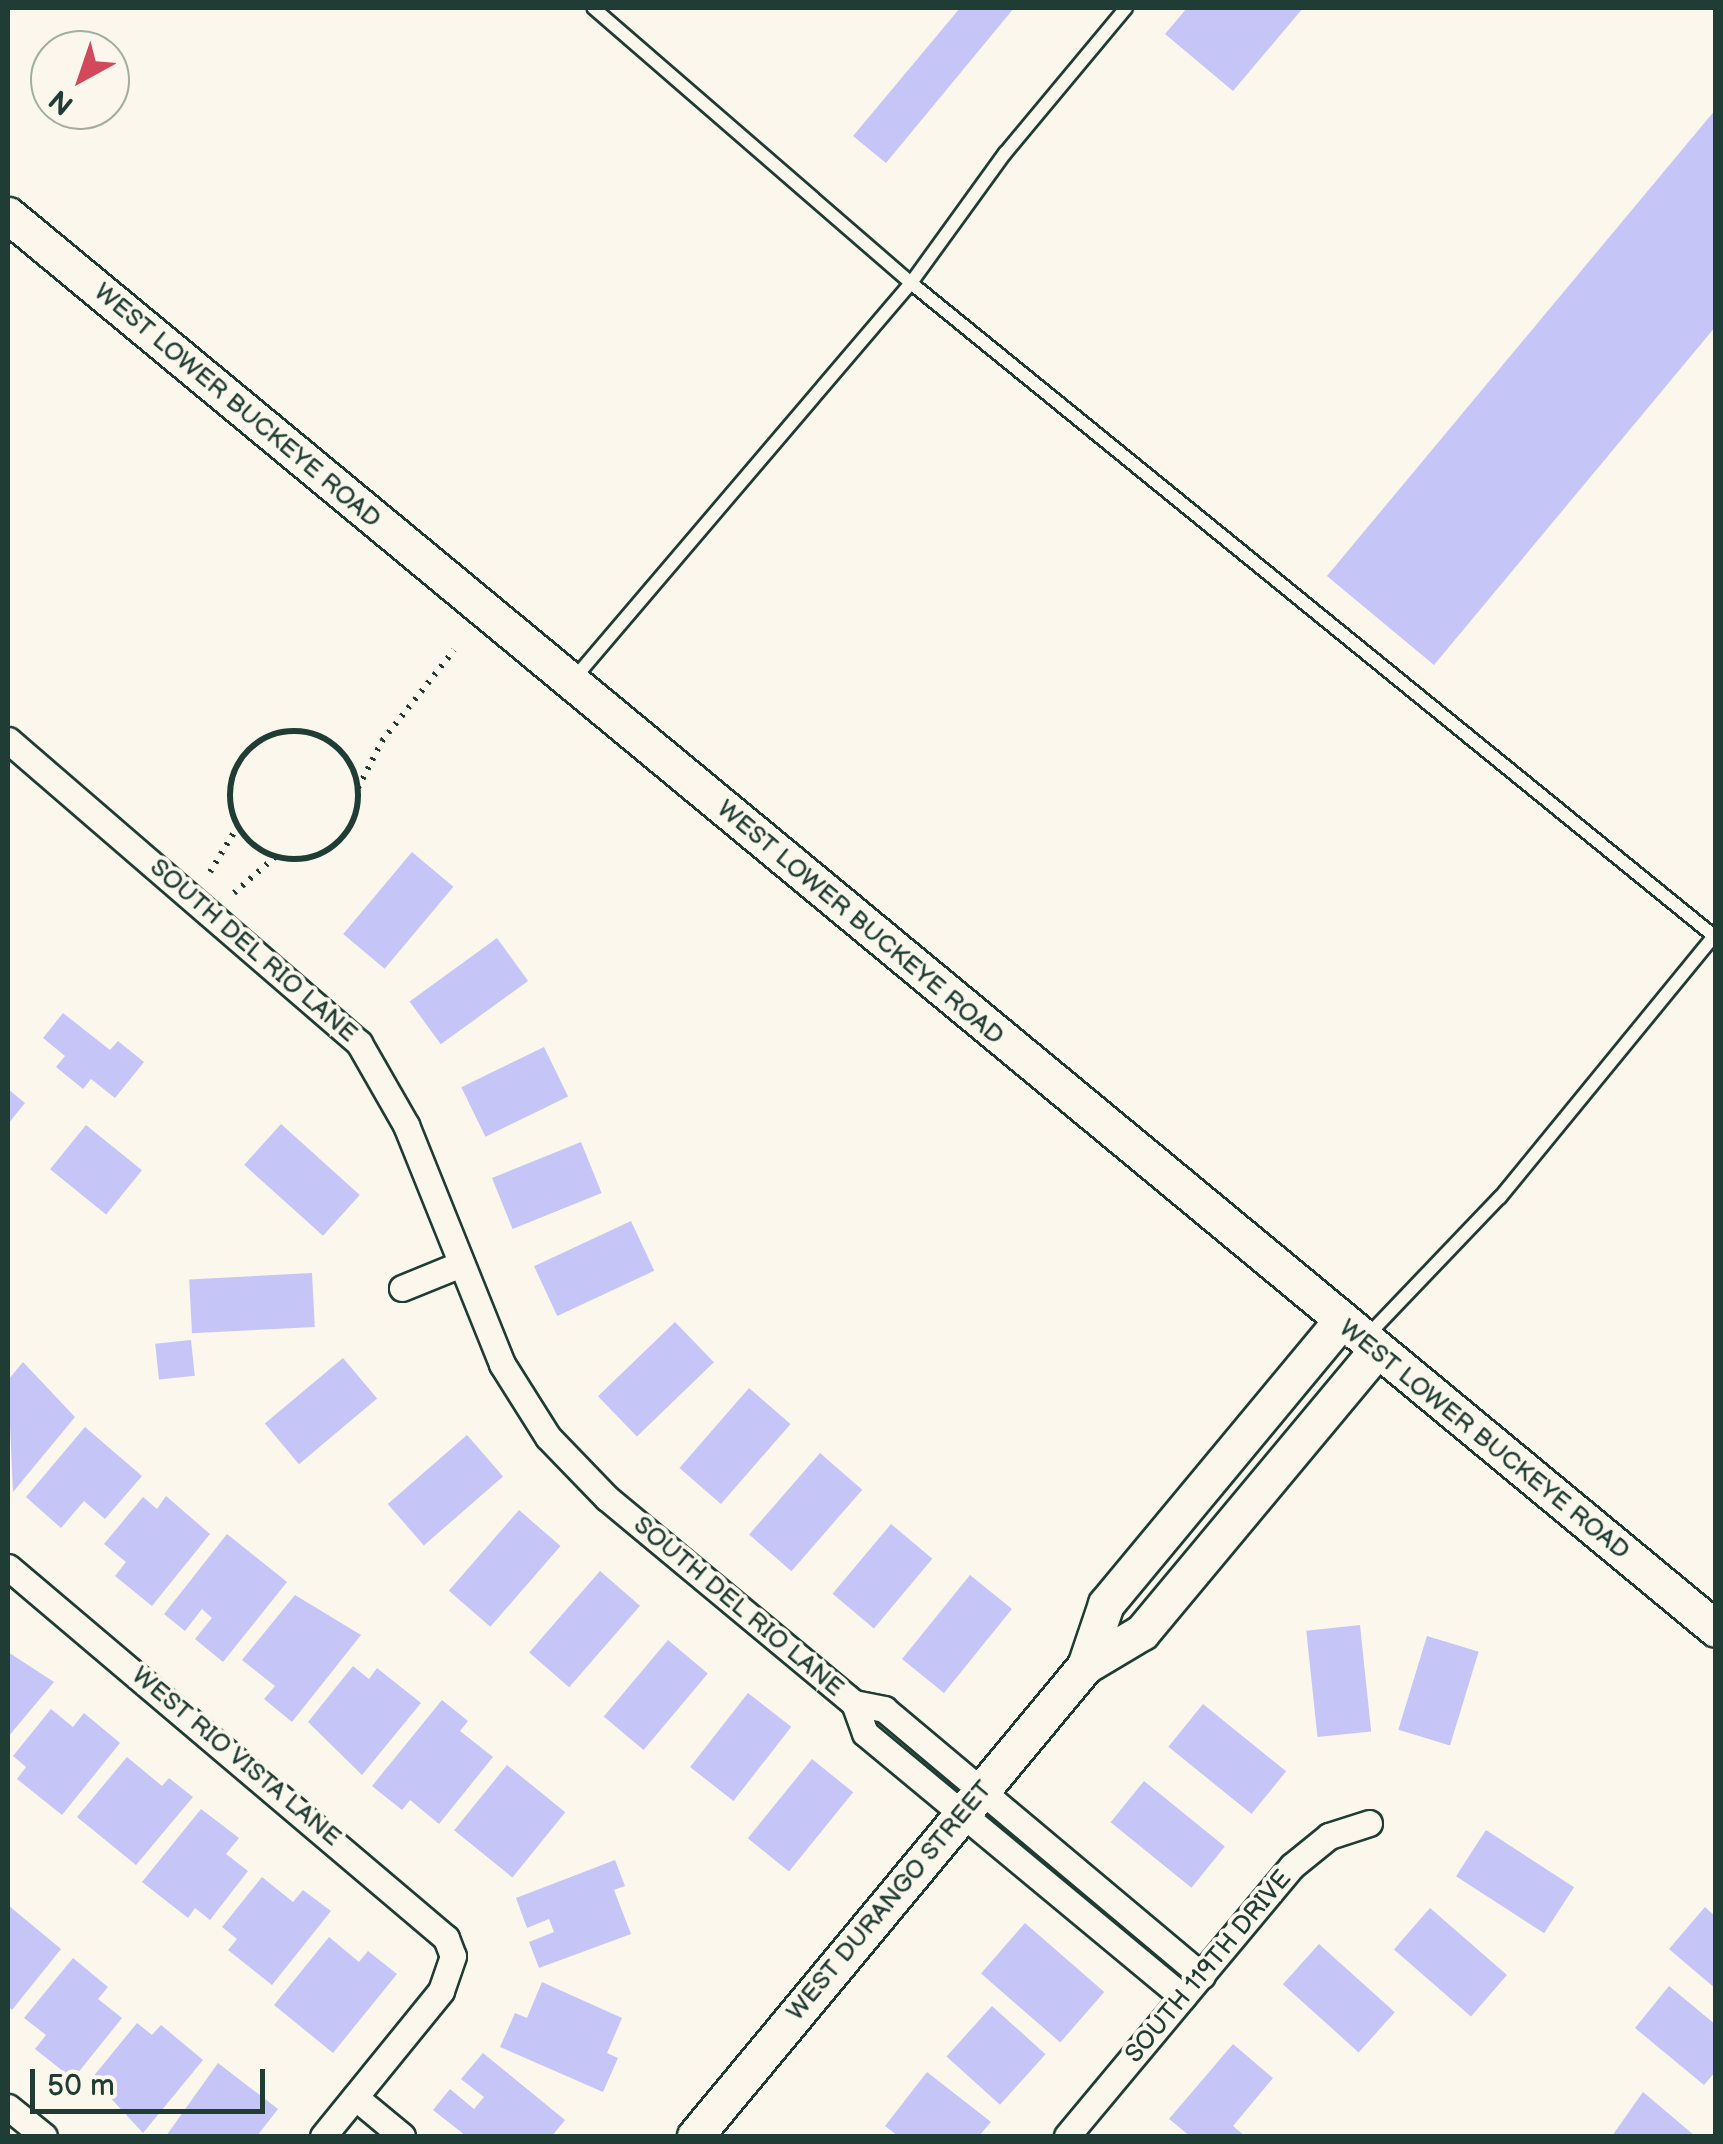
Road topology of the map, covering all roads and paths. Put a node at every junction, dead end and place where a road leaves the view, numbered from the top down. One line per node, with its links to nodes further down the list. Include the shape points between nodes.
1 (594, 8): 4 (lane)
2 (1126, 8): 4 (lane, via 1005,153)
3 (8, 215): 6 (main road, WEST LOWER BUCKEYE ROAD)
4 (911, 283): 6 (lane); 15 (lane)
5 (454, 650): 9 (path)
6 (570, 683): 18 (main road, WEST LOWER BUCKEYE ROAD)
7 (8, 740): 16 (street, SOUTH DEL RIO LANE, via 358,1042 394,1099)
8 (350, 765): 9 (path); 10 (path); 11 (path, via 312,734 264,739 233,777)
9 (368, 765): 10 (path)
10 (358, 789): 12 (path, via 351,825 335,845 301,859)
11 (238, 825): 12 (path); 13 (path)
12 (276, 856): 14 (path)
13 (210, 872)
14 (234, 893)
15 (1714, 934): 18 (lane, via 1500,1197)
16 (461, 1264): 17 (street); 21 (street, SOUTH DEL RIO LANE, via 516,1392 567,1459 854,1703 865,1733)
17 (402, 1288)
18 (1360, 1338): 20 (main road, WEST LOWER BUCKEYE ROAD); 21 (main road, WEST DURANGO STREET, via 1142,1632 1085,1666)
19 (8, 1568): 25 (street, WEST RIO VISTA LANE, via 420,1908 453,1956 440,1991)
20 (1716, 1629)
21 (973, 1801): 23 (street); 24 (street); 31 (main road, WEST DURANGO STREET)
22 (1369, 1823): 23 (street, SOUTH 119TH DRIVE, via 1308,1850)
23 (1202, 1976): 24 (street, SOUTH 119TH DRIVE)
24 (1184, 1998): 28 (street, SOUTH 119TH DRIVE)
25 (354, 2097): 27 (street); 30 (street)
26 (8, 2106): 29 (street)
27 (337, 2131)
28 (1081, 2132)
29 (44, 2136)
30 (402, 2136)
31 (695, 2136)

